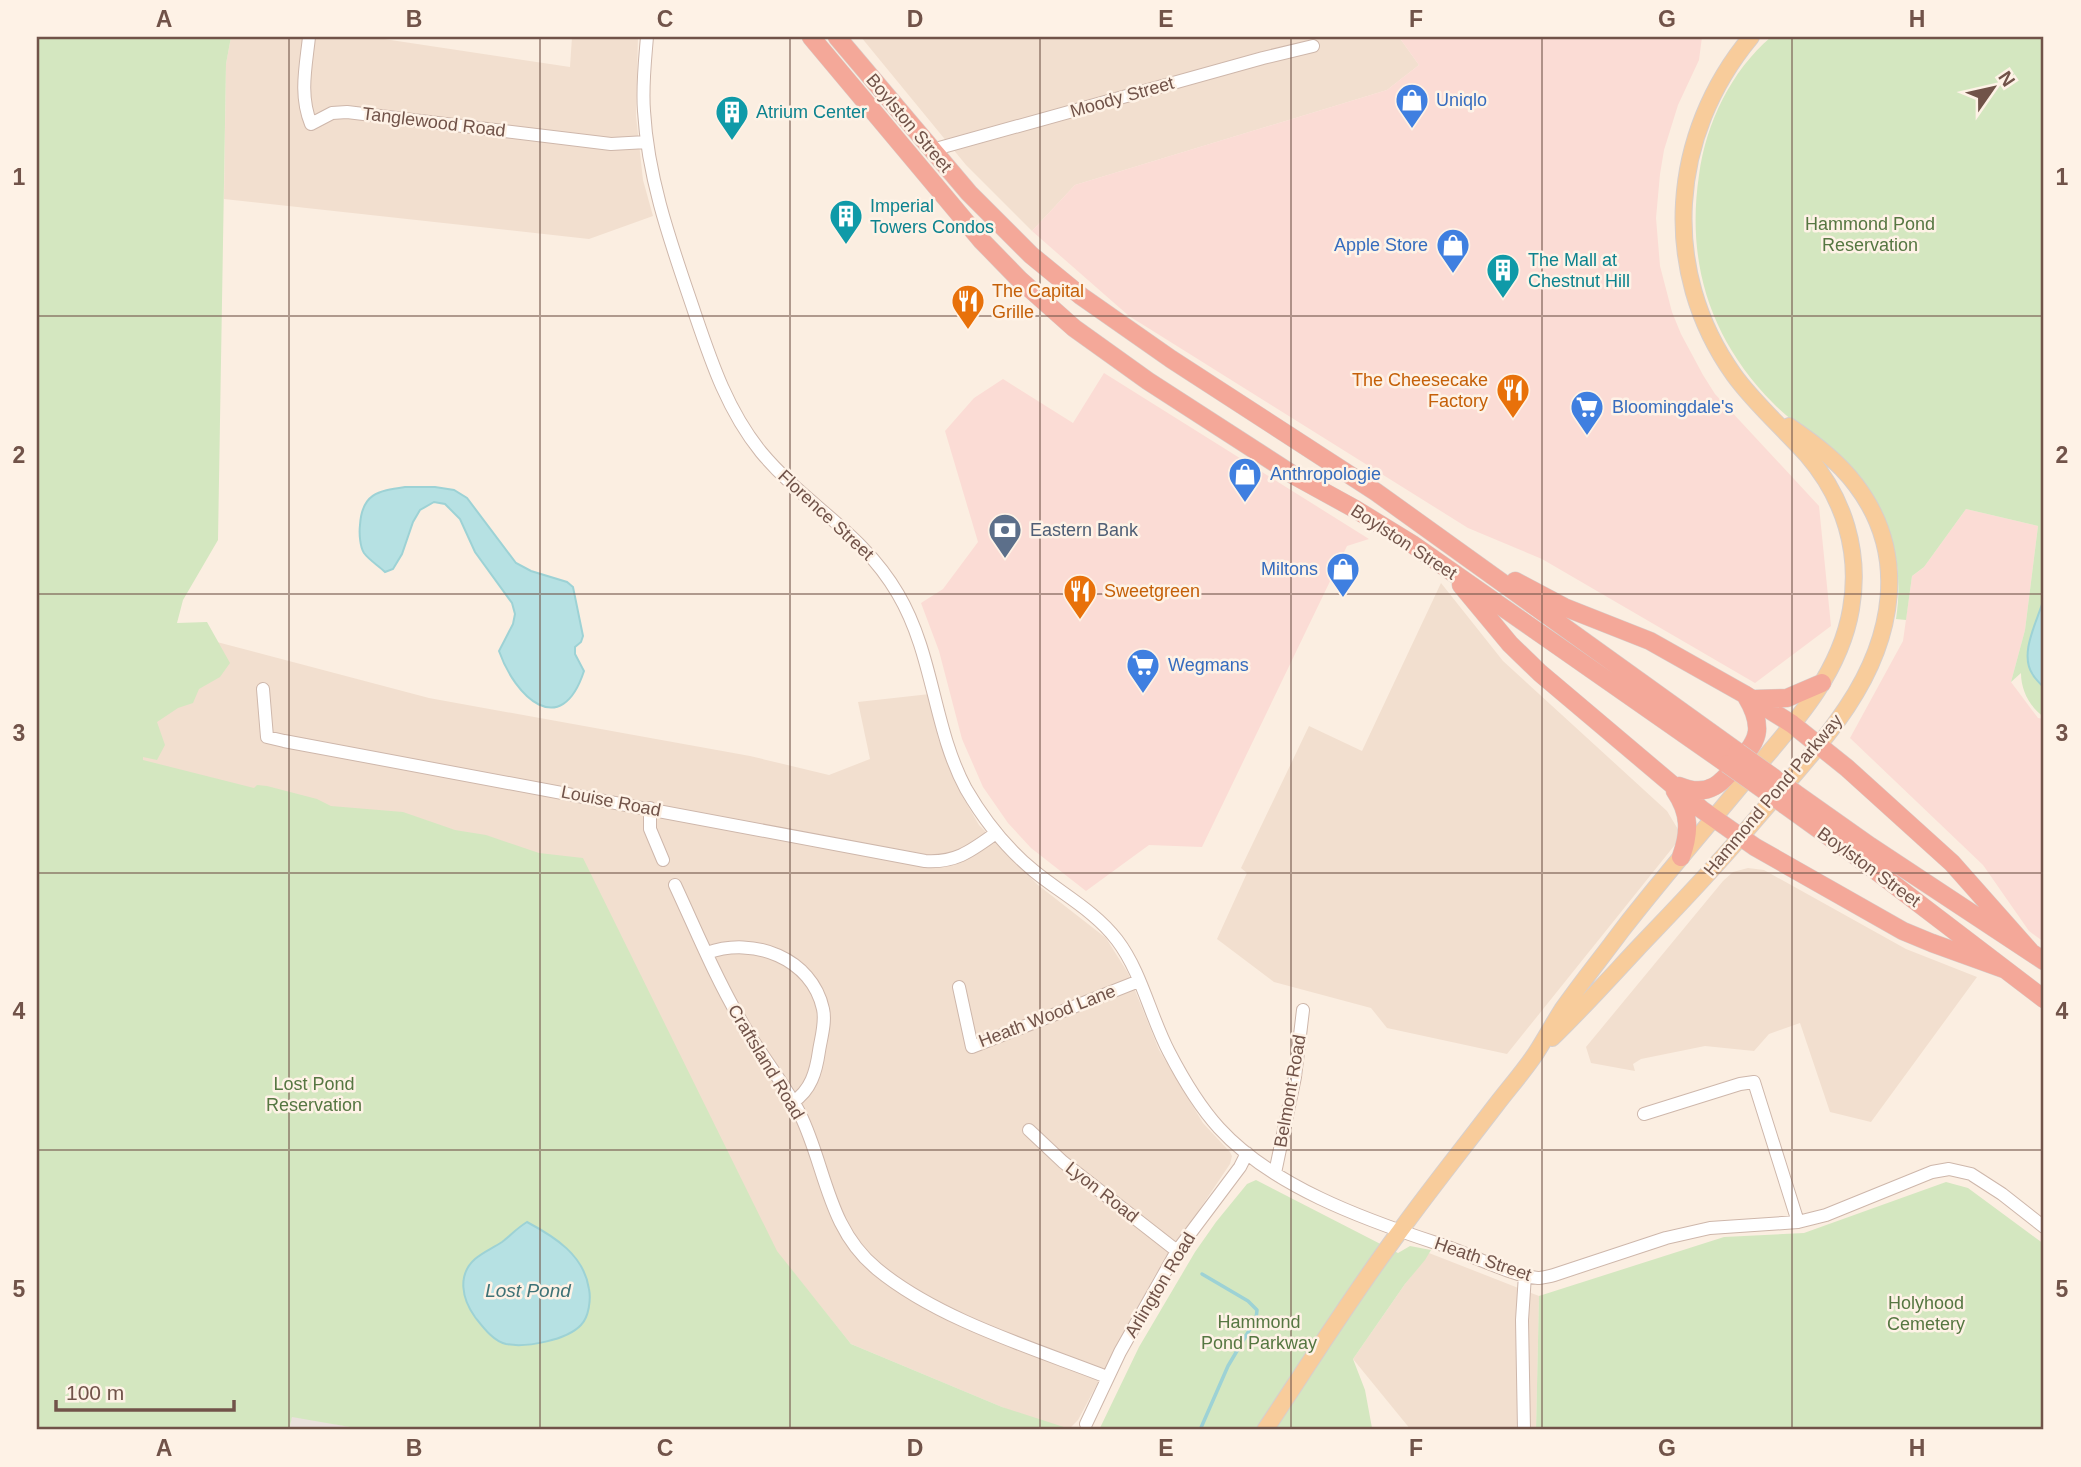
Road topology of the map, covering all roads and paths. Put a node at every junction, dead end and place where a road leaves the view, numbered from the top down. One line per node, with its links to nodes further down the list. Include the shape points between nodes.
1 (309, 37): 7 (street, Tanglewood Road, via 303,92 311,124 332,113 347,112 611,144)
2 (647, 37): 7 (street, Florence Street, via 643,92)
3 (811, 37): 11 (highway, Boylston Street, via 981,240 1069,324 1159,389)
4 (837, 37): 8 (highway, Boylston Street)
5 (1751, 37): 9 (main road, Hammond Pond Parkway, via 1717,85 1698,130 1685,182 1683,235 1703,318 1722,356)
6 (1313, 46): 8 (street, Moody Street)
7 (647, 142): 22 (street, Florence Street, via 667,230 716,376 731,407 768,459 858,541 895,589 924,655 954,763)
8 (932, 150): 10 (highway, Boylston Street, via 1000,225 1080,296)
9 (1761, 407): 12 (main road, Hammond Pond Parkway, via 1818,469 1839,504 1851,541 1854,581 1850,615); 16 (main road, Hammond Pond Parkway, via 1819,447 1848,475 1869,505 1885,548 1890,591 1882,636 1854,696)
10 (1454, 548): 14 (highway, via 1550,601 1650,641); 17 (highway, Boylston Street)
11 (1445, 566): 17 (highway, Boylston Street); 18 (highway, via 1530,664)
12 (1822, 683): 14 (highway, via 1787,698); 15 (main road, Hammond Pond Parkway)
13 (263, 689): 20 (street, Louise Road, via 267,737)
14 (1748, 696): 15 (highway); 18 (highway, via 1756,736 1727,778 1716,787 1695,791)
15 (1792, 724): 16 (highway); 21 (main road, Hammond Pond Parkway)
16 (1818, 745): 23 (main road, Hammond Pond Parkway); 28 (highway, via 1952,863)
17 (1732, 758): 19 (highway, Boylston Street, bridge)
18 (1666, 779): 21 (highway); 24 (highway, via 1682,801 1688,820)
19 (1789, 799): 28 (highway, Boylston Street, via 1870,846); 29 (highway, Boylston Street)
20 (650, 808): 22 (street, Louise Road, via 925,861 962,856); 25 (street, via 650,829)
21 (1714, 818): 23 (highway); 24 (main road, Hammond Pond Parkway)
22 (996, 833): 30 (street, Florence Street, via 1034,871 1110,932)
23 (1741, 837): 29 (highway, via 1888,923); 34 (main road, Hammond Pond Parkway)
24 (1681, 857): 34 (main road, Hammond Pond Parkway, via 1576,991)
25 (663, 860)
26 (675, 885): 27 (street, Craftsland Road)
27 (707, 953): 35 (street, Craftsland Road, via 741,1021); 35 (street, via 728,947 757,949 789,961 812,982 824,1012 822,1036 812,1080)
28 (2037, 956)
29 (2004, 969): 32 (highway, Boylston Street)
30 (1137, 978): 31 (street, Heath Wood Lane, via 972,1047); 38 (street, Heath Street, via 1193,1093 1221,1130)
31 (959, 987)
32 (2044, 999)
33 (1303, 1010): 39 (street, Belmont Road)
34 (1536, 1053): 42 (main road, Hammond Pond Parkway)
35 (793, 1102): 45 (street, Craftsland Road, via 835,1212 853,1243 877,1269 957,1317)
36 (1644, 1114): 40 (street, via 1754,1082)
37 (1028, 1130): 43 (street, Lyon Road)
38 (1247, 1153): 39 (street, Heath Street); 43 (street, Arlington Road)
39 (1275, 1173): 42 (street, Heath Street, via 1330,1203)
40 (1798, 1222): 41 (street, Heath Street, via 1949,1169 1971,1174); 44 (street, Heath Street, via 1710,1228 1554,1275)
41 (2044, 1227)
42 (1399, 1231): 44 (street, Heath Street); 47 (main road, Hammond Pond Parkway)
43 (1177, 1251): 45 (street, Arlington Road)
44 (1525, 1275): 48 (street)
45 (1107, 1377): 46 (street, Arlington Road)
46 (1086, 1424)
47 (1265, 1430)
48 (1524, 1430)

